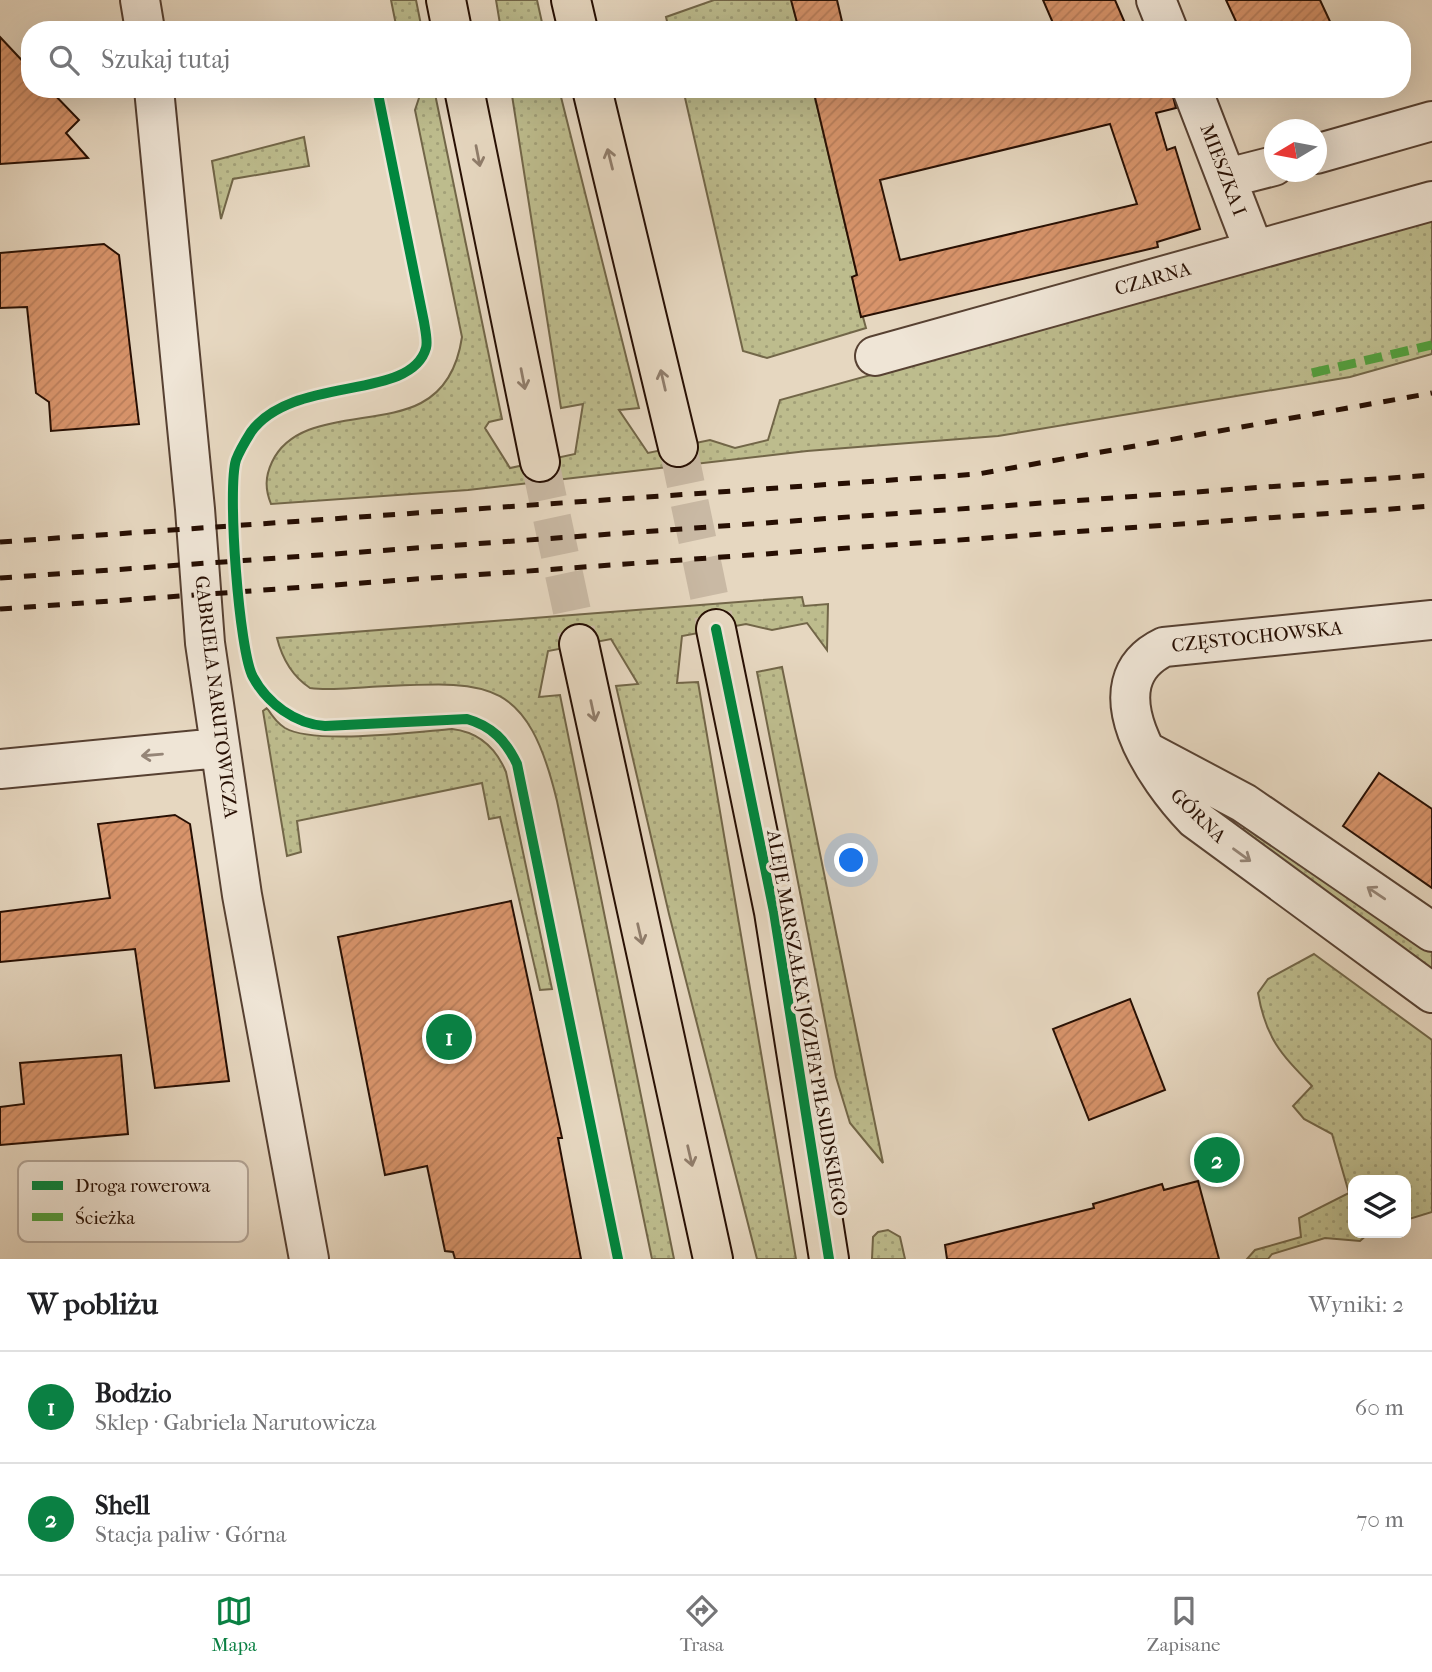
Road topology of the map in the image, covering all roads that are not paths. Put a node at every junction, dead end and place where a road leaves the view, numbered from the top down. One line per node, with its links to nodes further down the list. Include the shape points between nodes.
1 (140, 0): 5 (street)
2 (446, 0): 6 (main road)
3 (570, 0): 7 (main road)
4 (1156, 0): 8 (street)
5 (144, 21)
6 (450, 21)
7 (576, 21)
8 (1164, 21)
9 (155, 98): 25 (street, GABRIELA NARUTOWICZA, via 205,643)
10 (466, 98): 21 (main road, one-way to 21)
11 (594, 98): 20 (main road, one-way to 11)
12 (1196, 98): 16 (street, MIESZKA I)
13 (1432, 121): 14 (street)
14 (1327, 151)
15 (1264, 169): 16 (street)
16 (1227, 178): 18 (street, MIESZKA I)
17 (1432, 201): 18 (street, CZARNA)
18 (1254, 250): 19 (street, CZARNA)
19 (874, 356)
20 (678, 447)
21 (540, 462)
22 (1432, 620): 26 (street, CZĘSTOCHOWSKA, via 1164,647 1143,662 1131,685 1132,719)
23 (716, 629): 32 (main road, ALEJE MARSZAŁKA JÓZEFA PIŁSUDSKIEGO, via 774,912)
24 (579, 644): 31 (main road, one-way to 31)
25 (219, 748): 27 (street, one-way to 27); 30 (street, GABRIELA NARUTOWICZA)
26 (1148, 752): 28 (street, GÓRNA, one-way to 26, via 1244,803); 29 (street, GÓRNA, one-way to 29, via 1173,796 1212,833)
27 (0, 769)
28 (1432, 932)
29 (1432, 993)
30 (309, 1259)
31 (713, 1259)
32 (829, 1259)

